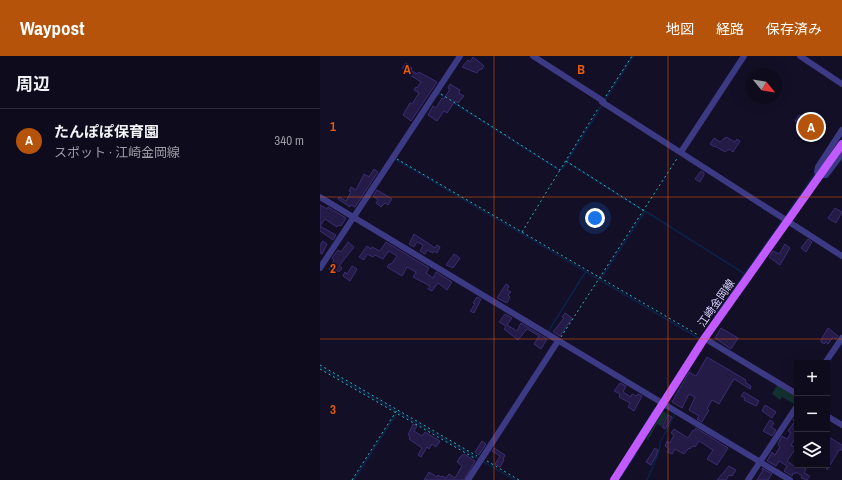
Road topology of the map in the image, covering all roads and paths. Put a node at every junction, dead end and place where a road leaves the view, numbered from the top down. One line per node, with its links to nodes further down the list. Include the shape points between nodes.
1 (460, 56): 19 (street)
2 (532, 56): 8 (street)
3 (632, 56): 8 (path)
4 (744, 56): 11 (street)
5 (800, 56): 6 (street)
6 (842, 84)
7 (440, 93): 15 (path)
8 (603, 102): 11 (street); 14 (path)
9 (842, 130): 16 (street, via 818,167)
10 (842, 144): 16 (main road, 江崎金岡線)
11 (681, 152): 18 (path); 20 (street)
12 (842, 154): 16 (street, via 826,175)
13 (397, 158): 21 (path)
14 (567, 161): 15 (path); 18 (path)
15 (560, 170): 21 (path)
16 (819, 175): 20 (main road, 江崎金岡線)
17 (320, 197): 19 (street)
18 (643, 211): 24 (path)
19 (353, 218): 23 (street); 27 (street)
20 (787, 221): 22 (street); 25 (main road, 江崎金岡線)
21 (522, 232): 24 (path)
22 (842, 256)
23 (320, 268)
24 (600, 278): 25 (path); 27 (path)
25 (704, 338): 31 (street); 32 (main road, 江崎金岡線)
26 (842, 338): 28 (street)
27 (559, 339): 32 (street); 37 (street)
28 (827, 360)
29 (320, 365): 33 (path)
30 (320, 369): 33 (path)
31 (794, 392)
32 (663, 403): 38 (street); 42 (main road, 江崎金岡線)
33 (396, 411): 37 (path); 37 (path); 39 (path)
34 (794, 411): 38 (street)
35 (830, 418): 36 (street)
36 (842, 425)
37 (481, 460): 40 (street); 41 (path)
38 (760, 462): 43 (street); 44 (street)
39 (352, 480)
40 (468, 480)
41 (519, 480)
42 (614, 480)
43 (748, 480)
44 (790, 480)

